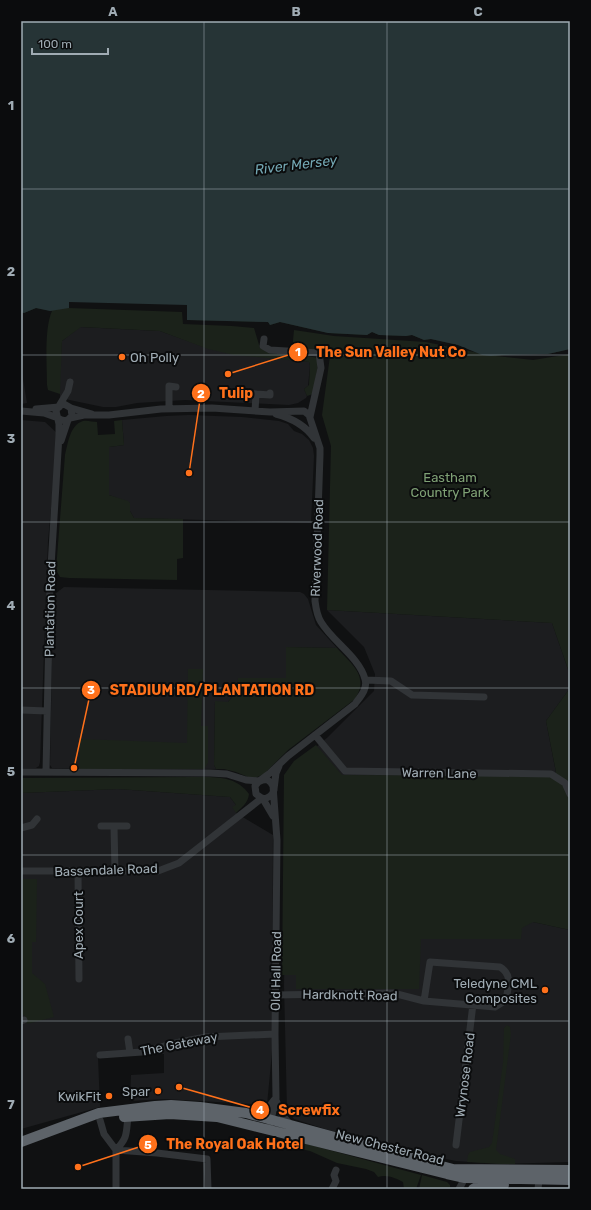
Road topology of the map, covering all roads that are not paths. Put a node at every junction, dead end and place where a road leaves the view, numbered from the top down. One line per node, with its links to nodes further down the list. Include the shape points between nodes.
1 (264, 339): 5 (street, via 263,346 270,350 319,353 321,368)
2 (176, 387): 9 (street, via 169,386)
3 (248, 393): 6 (street)
4 (270, 393): 6 (street)
5 (315, 393): 12 (street); 16 (street)
6 (256, 394): 11 (street)
7 (59, 407): 8 (street, via 64,404); 8 (street, via 69,385); 10 (street); 15 (street, via 56,413)
8 (71, 408): 14 (street); 17 (street)
9 (169, 409): 11 (street); 14 (street)
10 (25, 410): 15 (street)
11 (255, 411): 13 (street)
12 (301, 411): 13 (street); 16 (street, via 308,413); 18 (street, via 296,415)
13 (270, 412): 18 (street)
14 (96, 415): 17 (street)
15 (58, 418): 17 (street, via 63,421); 20 (street, Plantation Road)
16 (310, 418): 18 (street, via 307,424); 19 (street, Riverwood Road)
17 (69, 419): 20 (street, Plantation Road)
18 (299, 424): 19 (street, via 312,434)
19 (318, 444): 21 (street, Riverwood Road, via 320,455 315,601 317,612 325,628 358,665)
20 (59, 446): 24 (street, Plantation Road, via 50,583)
21 (366, 680): 22 (street, via 391,682 412,695); 25 (street, via 362,694 355,704)
22 (484, 697)
23 (21, 710): 24 (street)
24 (47, 711): 28 (street, Plantation Road)
25 (314, 735): 26 (street); 33 (street, Warren Lane, via 345,772 551,774 565,783)
26 (280, 764): 30 (street); 31 (street)
27 (21, 772): 28 (street)
28 (46, 772): 29 (street, via 210,773 227,774)
29 (236, 778): 30 (street); 32 (street)
30 (259, 781): 31 (street, via 269,781); 32 (street, via 255,786)
31 (274, 789): 34 (street, via 271,795); 37 (street, Old Hall Road)
32 (255, 792): 34 (street); 35 (street, Bassendale Road)
33 (570, 794)
34 (262, 798): 35 (street, Bassendale Road); 37 (street, Old Hall Road)
35 (245, 811): 44 (street, Bassendale Road, via 179,863 158,871)
36 (37, 819): 41 (street, via 32,825)
37 (275, 822): 46 (street, Old Hall Road)
38 (101, 826): 39 (street)
39 (114, 826): 40 (street); 44 (street)
40 (126, 826)
41 (21, 828)
42 (21, 871): 43 (street, Bassendale Road)
43 (78, 871): 44 (street, Bassendale Road); 45 (street, Apex Court)
44 (115, 872)
45 (79, 979)
46 (275, 995): 47 (street, Hardknott Road, via 393,993); 49 (street, Old Hall Road)
47 (424, 1001): 48 (street, Hardknott Road); 48 (street, Hardknott Road, via 430,962 500,967 506,970 509,979 506,1000 496,1007)
48 (473, 1004): 60 (street, Wrynose Road)
49 (275, 1034): 51 (street, The Gateway, via 206,1036); 53 (street, Old Hall Road)
50 (128, 1039): 51 (street, The Gateway)
51 (130, 1054): 52 (street, The Gateway)
52 (100, 1055)
53 (276, 1098): 54 (street, via 265,1112); 57 (street, Old Hall Road); 58 (street, via 282,1116)
54 (246, 1113): 57 (highway, New Chester Road); 59 (highway, New Chester Road, via 200,1107 155,1106 99,1114)
55 (128, 1116): 56 (highway, New Chester Road); 57 (highway, New Chester Road, via 196,1115); 61 (street, via 126,1137)
56 (100, 1120): 61 (street, via 104,1134); 62 (highway, New Chester Road)
57 (269, 1125): 58 (highway, New Chester Road); 67 (highway, New Chester Road, via 384,1159)
58 (292, 1126): 63 (highway, New Chester Road)
59 (21, 1142)
60 (456, 1145)
61 (114, 1148): 71 (street); 72 (street, via 207,1159)
62 (21, 1149)
63 (453, 1169): 64 (highway, New Chester Road); 67 (highway)
64 (475, 1169): 65 (highway, New Chester Road); 67 (street)
65 (570, 1170)
66 (333, 1173): 73 (street, via 336,1181)
67 (465, 1178): 68 (highway, New Chester Road); 74 (street); 75 (highway)
68 (518, 1180): 70 (highway, New Chester Road); 75 (highway, via 507,1185 479,1186)
69 (570, 1180): 70 (highway, New Chester Road)
70 (538, 1185)
71 (116, 1189)
72 (208, 1189)
73 (332, 1189)
74 (459, 1189)
75 (472, 1189)

